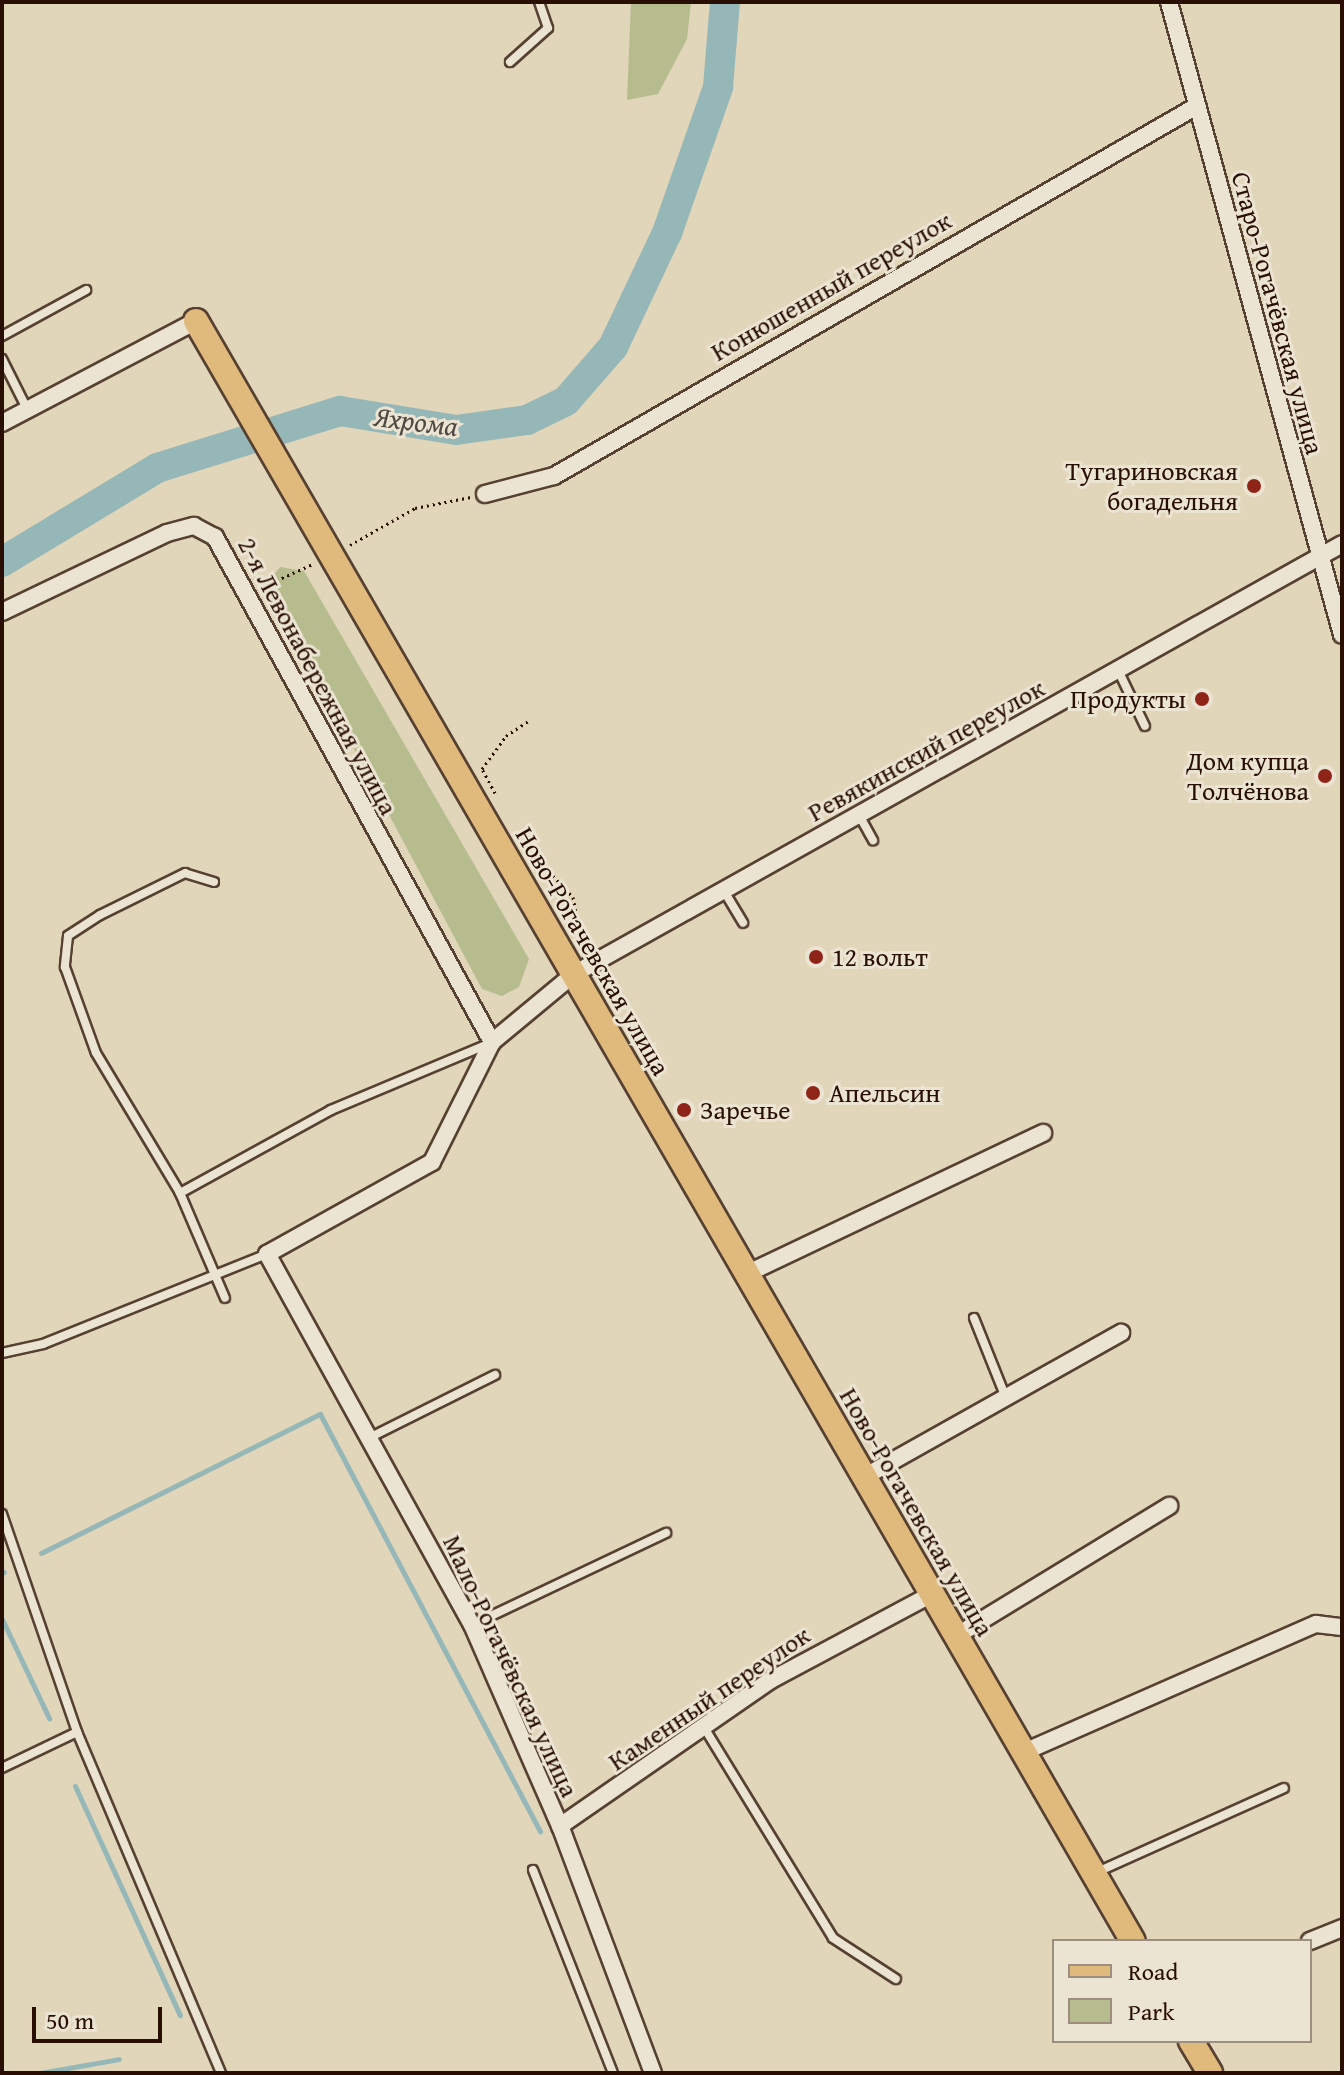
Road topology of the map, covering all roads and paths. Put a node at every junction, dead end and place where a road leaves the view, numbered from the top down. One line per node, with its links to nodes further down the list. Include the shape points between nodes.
1 (539, 2): 3 (lane, via 548,28)
2 (1169, 2): 4 (street, Старо-Рогачёвская улица)
3 (510, 62)
4 (1197, 106): 11 (street, Конюшенный переулок, via 554,476); 14 (street, Старо-Рогачёвская улица)
5 (86, 290): 7 (lane)
6 (201, 329): 9 (street); 13 (main road, Ново-Рогачевская улица)
7 (2, 336)
8 (2, 359): 9 (lane)
9 (27, 410): 10 (street)
10 (2, 423)
11 (485, 494): 13 (path, via 415,508)
12 (1342, 544): 14 (street, Ревякинский переулок)
13 (336, 553): 15 (path); 28 (main road, Ново-Рогачевская улица)
14 (1320, 556): 17 (street, Старо-Рогачёвская улица); 18 (street, Ревякинский переулок)
15 (249, 593): 16 (street, 2-я Левонабережная улица, via 226,549 194,526); 29 (street, 2-я Левонабережная улица)
16 (2, 612)
17 (1342, 635)
18 (1118, 670): 20 (lane); 22 (street, Ревякинский переулок)
19 (528, 721): 21 (path, via 506,736 482,769)
20 (1145, 726)
21 (500, 804)
22 (859, 815): 23 (lane); 26 (street, Ревякинский переулок)
23 (873, 840)
24 (520, 841): 28 (path, via 573,897)
25 (214, 882): 31 (lane, via 185,873 75,930 66,947 69,992 96,1053)
26 (724, 891): 27 (lane); 28 (street, Ревякинский переулок)
27 (743, 923)
28 (580, 971): 29 (street, Ревякинский переулок); 33 (main road, Ново-Рогачевская улица)
29 (492, 1042): 31 (lane, via 331,1110); 32 (street, via 432,1162)
30 (1043, 1133): 33 (street)
31 (180, 1193): 34 (lane)
32 (267, 1254): 34 (lane); 41 (street, Мало-Рогачёвская улица)
33 (746, 1274): 42 (main road, Ново-Рогачевская улица)
34 (215, 1275): 35 (lane); 38 (lane, via 43,1344)
35 (225, 1298)
36 (974, 1318): 40 (lane)
37 (1121, 1333): 40 (street)
38 (2, 1353)
39 (495, 1375): 41 (lane)
40 (1007, 1399): 42 (street)
41 (369, 1438): 47 (street, Мало-Рогачёвская улица)
42 (864, 1477): 46 (main road, Ново-Рогачевская улица)
43 (1169, 1506): 49 (street)
44 (2, 1514): 51 (lane)
45 (666, 1533): 47 (lane)
46 (932, 1594): 49 (main road, Ново-Рогачевская улица); 50 (street, Каменный переулок, via 771,1680)
47 (472, 1625): 55 (street, Мало-Рогачёвская улица)
48 (1342, 1627): 52 (street, via 1316,1624)
49 (956, 1636): 52 (main road, Ново-Рогачевская улица)
50 (705, 1729): 55 (street, Каменный переулок); 61 (lane, via 833,1938)
51 (77, 1732): 53 (lane); 63 (lane)
52 (1024, 1752): 57 (main road, Ново-Рогачевская улица)
53 (2, 1768)
54 (1284, 1788): 57 (lane)
55 (560, 1826): 65 (street, Мало-Рогачёвская улица)
56 (533, 1870): 64 (lane)
57 (1094, 1874): 59 (main road, Ново-Рогачевская улица)
58 (1342, 1928): 60 (street)
59 (1132, 1939)
60 (1312, 1940)
61 (896, 1979)
62 (1192, 2043): 66 (main road)
63 (221, 2073)
64 (613, 2073)
65 (653, 2073)
66 (1210, 2073)

